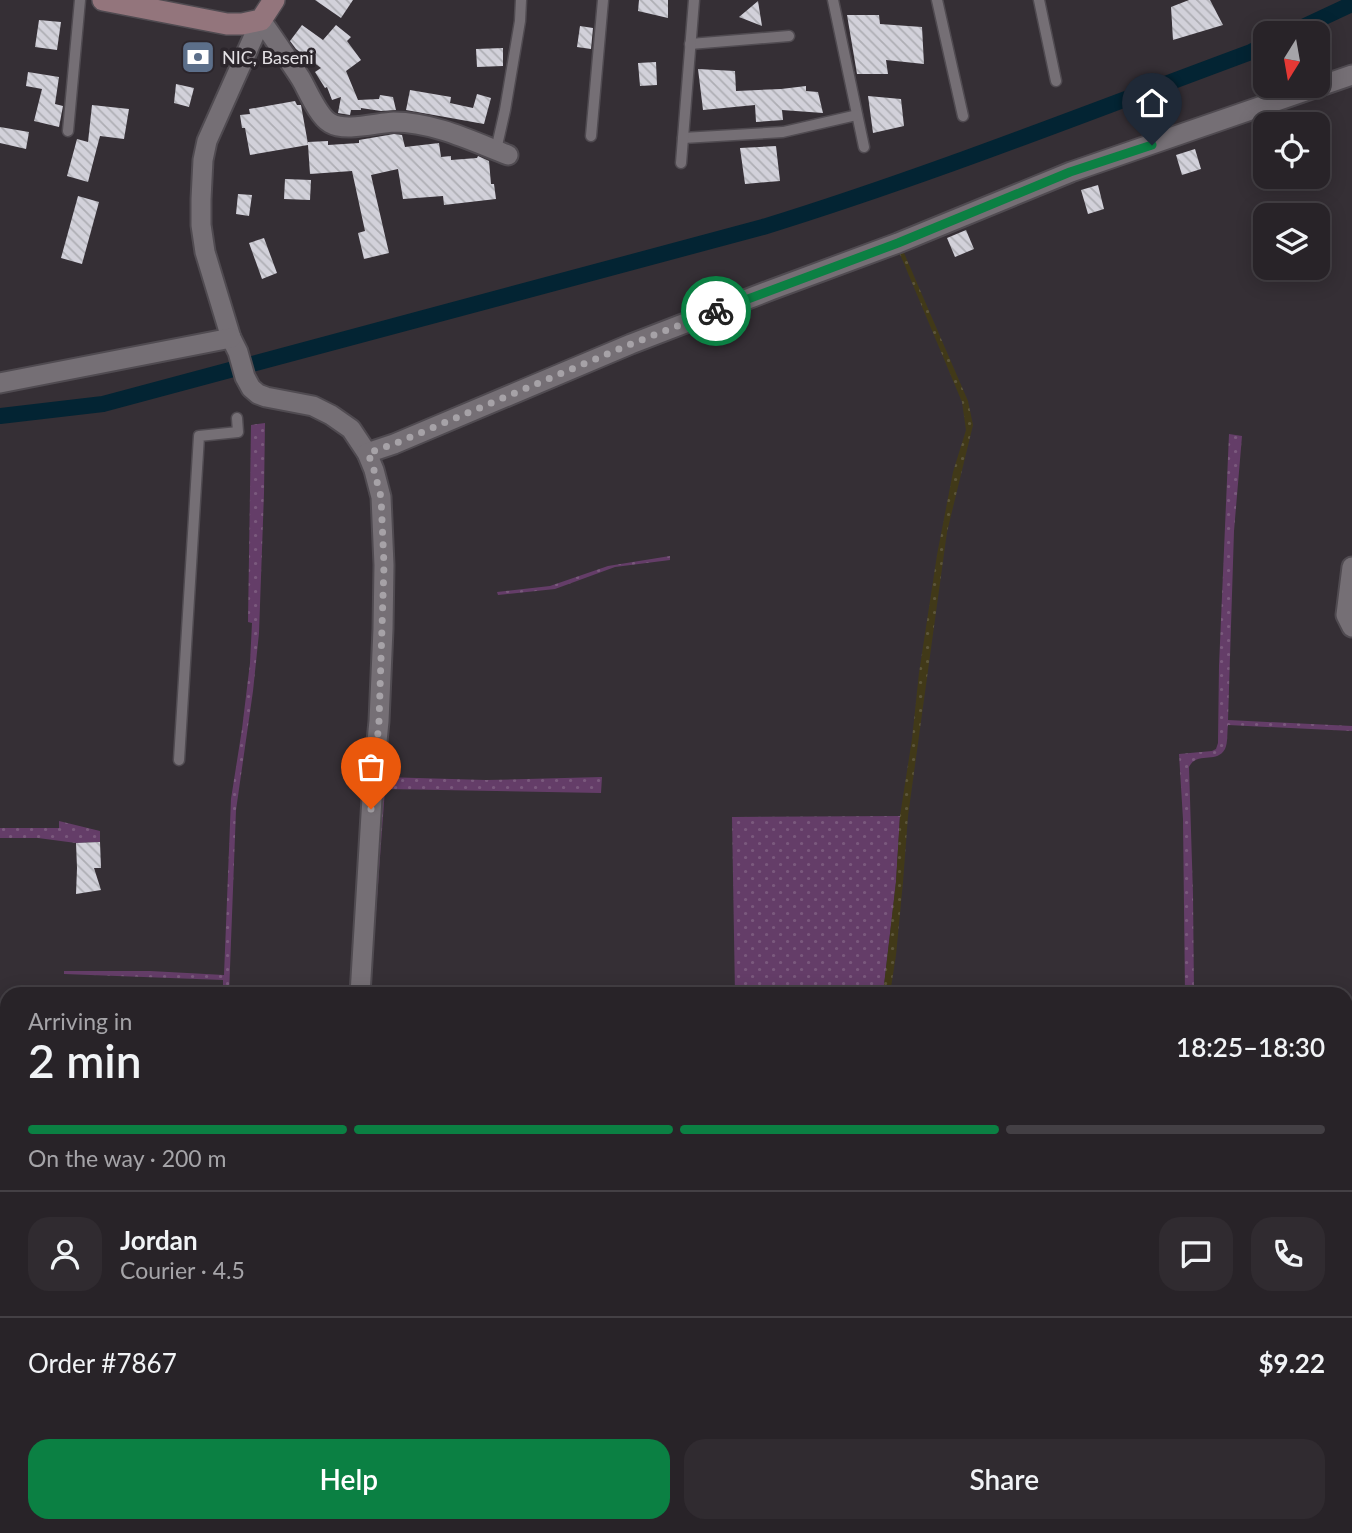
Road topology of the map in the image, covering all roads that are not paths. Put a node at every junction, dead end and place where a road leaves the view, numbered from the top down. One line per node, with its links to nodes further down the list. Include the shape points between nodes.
1 (80, 0): 17 (lane)
2 (103, 0): 10 (main road, via 227,24)
3 (274, 0): 10 (main road)
4 (522, 0): 21 (lane)
5 (603, 0): 18 (lane)
6 (694, 0): 12 (lane)
7 (833, 0): 15 (lane)
8 (937, 0): 16 (lane)
9 (1038, 0): 14 (lane)
10 (261, 20): 21 (street, via 327,122 350,128 396,122 422,125); 23 (street, via 213,124 203,160 205,252)
11 (789, 36): 12 (lane)
12 (690, 44): 19 (lane)
13 (1352, 75): 26 (street, via 1070,172)
14 (1056, 81)
15 (857, 115): 19 (lane, via 783,132); 20 (lane)
16 (963, 116)
17 (68, 131)
18 (591, 136)
19 (683, 138): 22 (lane)
20 (864, 147)
21 (502, 153)
22 (681, 163)
23 (234, 345): 24 (street); 26 (street, via 245,377 258,394 313,406 331,415 351,429)
24 (0, 383)
25 (237, 418): 29 (lane, via 238,432 200,436)
26 (368, 453): 30 (street, via 381,497 384,565 379,721)
27 (1352, 567): 28 (street, via 1346,615)
28 (1352, 627)
29 (179, 760)
30 (360, 987)

